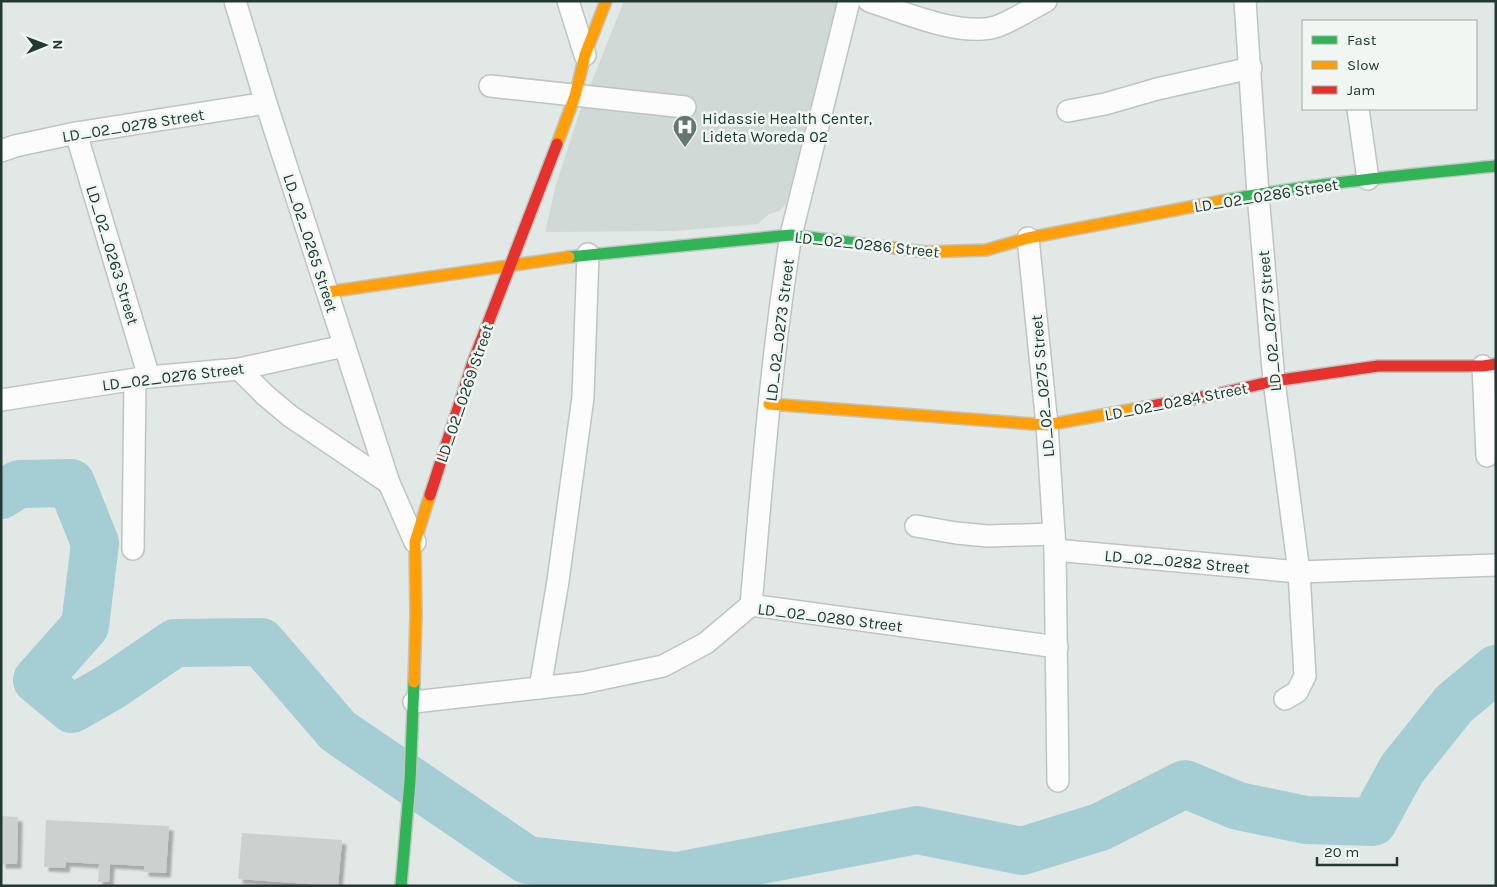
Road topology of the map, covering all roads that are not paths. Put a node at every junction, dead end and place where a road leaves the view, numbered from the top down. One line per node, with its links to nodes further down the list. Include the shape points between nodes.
1 (235, 1): 12 (street, LD_02_0265 Street)
2 (568, 1): 8 (street)
3 (606, 1): 8 (street, LD_02_0269 Street)
4 (849, 1): 21 (street, LD_02_0273 Street)
5 (869, 1): 6 (street, via 969,30 995,27)
6 (1046, 1)
7 (1246, 1): 9 (street, LD_02_0277 Street)
8 (585, 55): 11 (street, LD_02_0269 Street)
9 (1251, 68): 15 (street); 20 (street, LD_02_0277 Street)
10 (490, 86): 11 (street)
11 (575, 96): 13 (street); 24 (street, LD_02_0269 Street)
12 (266, 103): 16 (street, LD_02_0278 Street); 25 (street, LD_02_0265 Street)
13 (685, 107)
14 (1358, 110): 19 (street)
15 (1068, 111)
16 (76, 133): 17 (street, LD_02_0278 Street); 29 (street, LD_02_0263 Street)
17 (1, 151)
18 (1496, 166): 19 (street, LD_02_0286 Street)
19 (1368, 179): 20 (street, LD_02_0286 Street)
20 (1258, 194): 22 (street, LD_02_0286 Street); 30 (street, LD_02_0277 Street)
21 (791, 235): 22 (street, LD_02_0286 Street, via 926,252 986,250); 23 (street, LD_02_0286 Street); 32 (street, LD_02_0273 Street)
22 (1028, 238): 33 (street, LD_02_0275 Street)
23 (588, 254): 24 (street, LD_02_0286 Street); 44 (street, via 583,397)
24 (511, 265): 25 (street, LD_02_0286 Street); 37 (street, LD_02_0269 Street, via 472,362)
25 (328, 292): 26 (street, LD_02_0265 Street)
26 (344, 346): 28 (street, LD_02_0276 Street); 35 (street, LD_02_0265 Street)
27 (1490, 365): 30 (street, LD_02_0284 Street, via 1378,366); 34 (street, LD_02_0284 Street)
28 (239, 369): 29 (street, LD_02_0276 Street); 35 (street, via 290,416)
29 (142, 378): 31 (street, LD_02_0276 Street); 39 (street, LD_02_0263 Street)
30 (1274, 381): 33 (street, LD_02_0284 Street); 41 (street, LD_02_0277 Street)
31 (1, 400)
32 (769, 404): 33 (street, LD_02_0284 Street); 42 (street, LD_02_0273 Street)
33 (1047, 425): 38 (street, LD_02_0275 Street)
34 (1487, 456)
35 (389, 483): 37 (street, LD_02_0265 Street)
36 (916, 526): 38 (street)
37 (415, 542): 46 (street, LD_02_0269 Street)
38 (1055, 542): 41 (street, LD_02_0282 Street); 43 (street, LD_02_0275 Street)
39 (133, 549)
40 (1496, 565): 41 (street, LD_02_0282 Street)
41 (1299, 572): 45 (street, via 1305,676 1297,692)
42 (751, 605): 43 (street, LD_02_0280 Street); 44 (street, LD_02_0280 Street, via 706,644 664,666)
43 (1056, 648): 47 (street, LD_02_0275 Street)
44 (540, 688): 46 (street, LD_02_0280 Street)
45 (1285, 699)
46 (414, 702): 48 (street, LD_02_0269 Street)
47 (1058, 780)
48 (401, 886)

